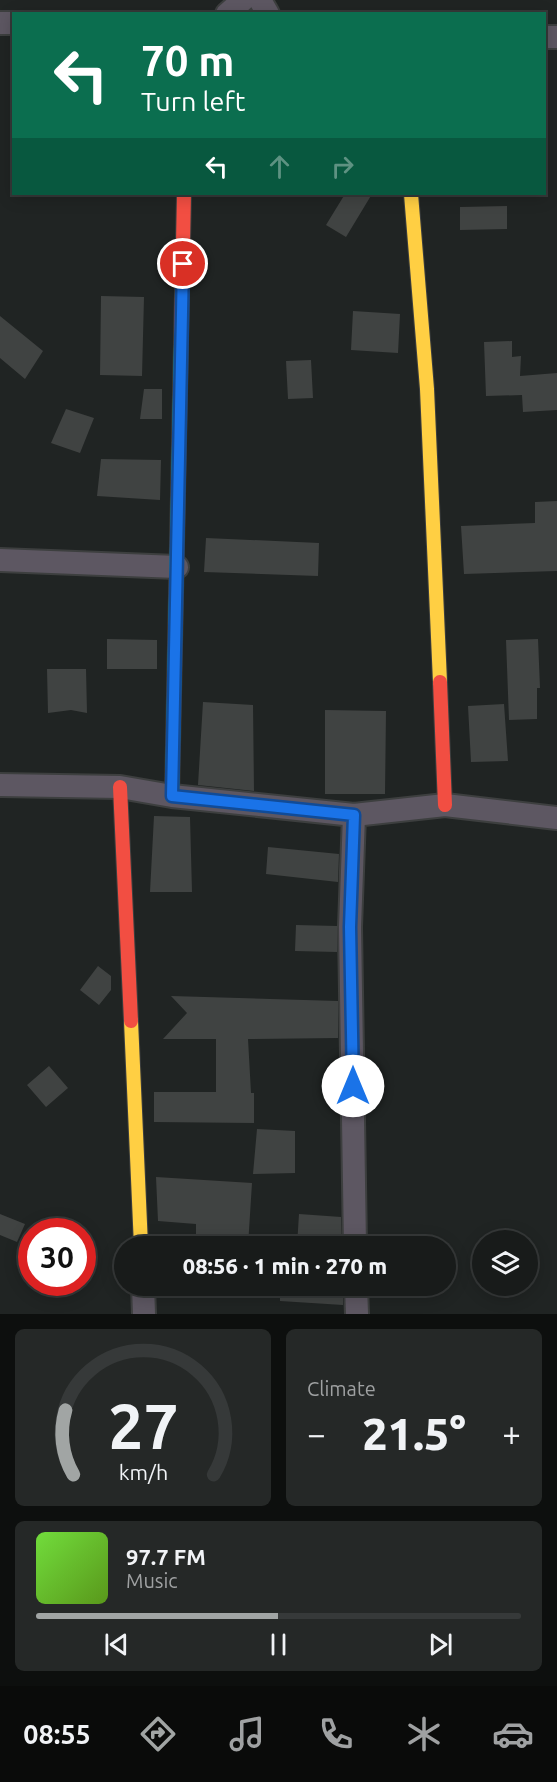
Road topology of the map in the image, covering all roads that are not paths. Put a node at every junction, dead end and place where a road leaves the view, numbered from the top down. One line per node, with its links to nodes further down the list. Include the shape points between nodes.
1 (243, 0): 2 (street)
2 (229, 12)
3 (184, 195): 6 (street)
4 (411, 195): 10 (street, via 426,389)
5 (0, 560): 6 (street)
6 (177, 567): 9 (street)
7 (0, 785): 8 (street)
8 (120, 787): 9 (street); 13 (street)
9 (172, 796): 11 (street)
10 (445, 805): 11 (street); 12 (street)
11 (354, 815): 14 (street, via 350,927)
12 (557, 818)
13 (141, 1236)
14 (355, 1236)
15 (143, 1296): 17 (street)
16 (356, 1296): 18 (street)
17 (144, 1314)
18 (357, 1314)

